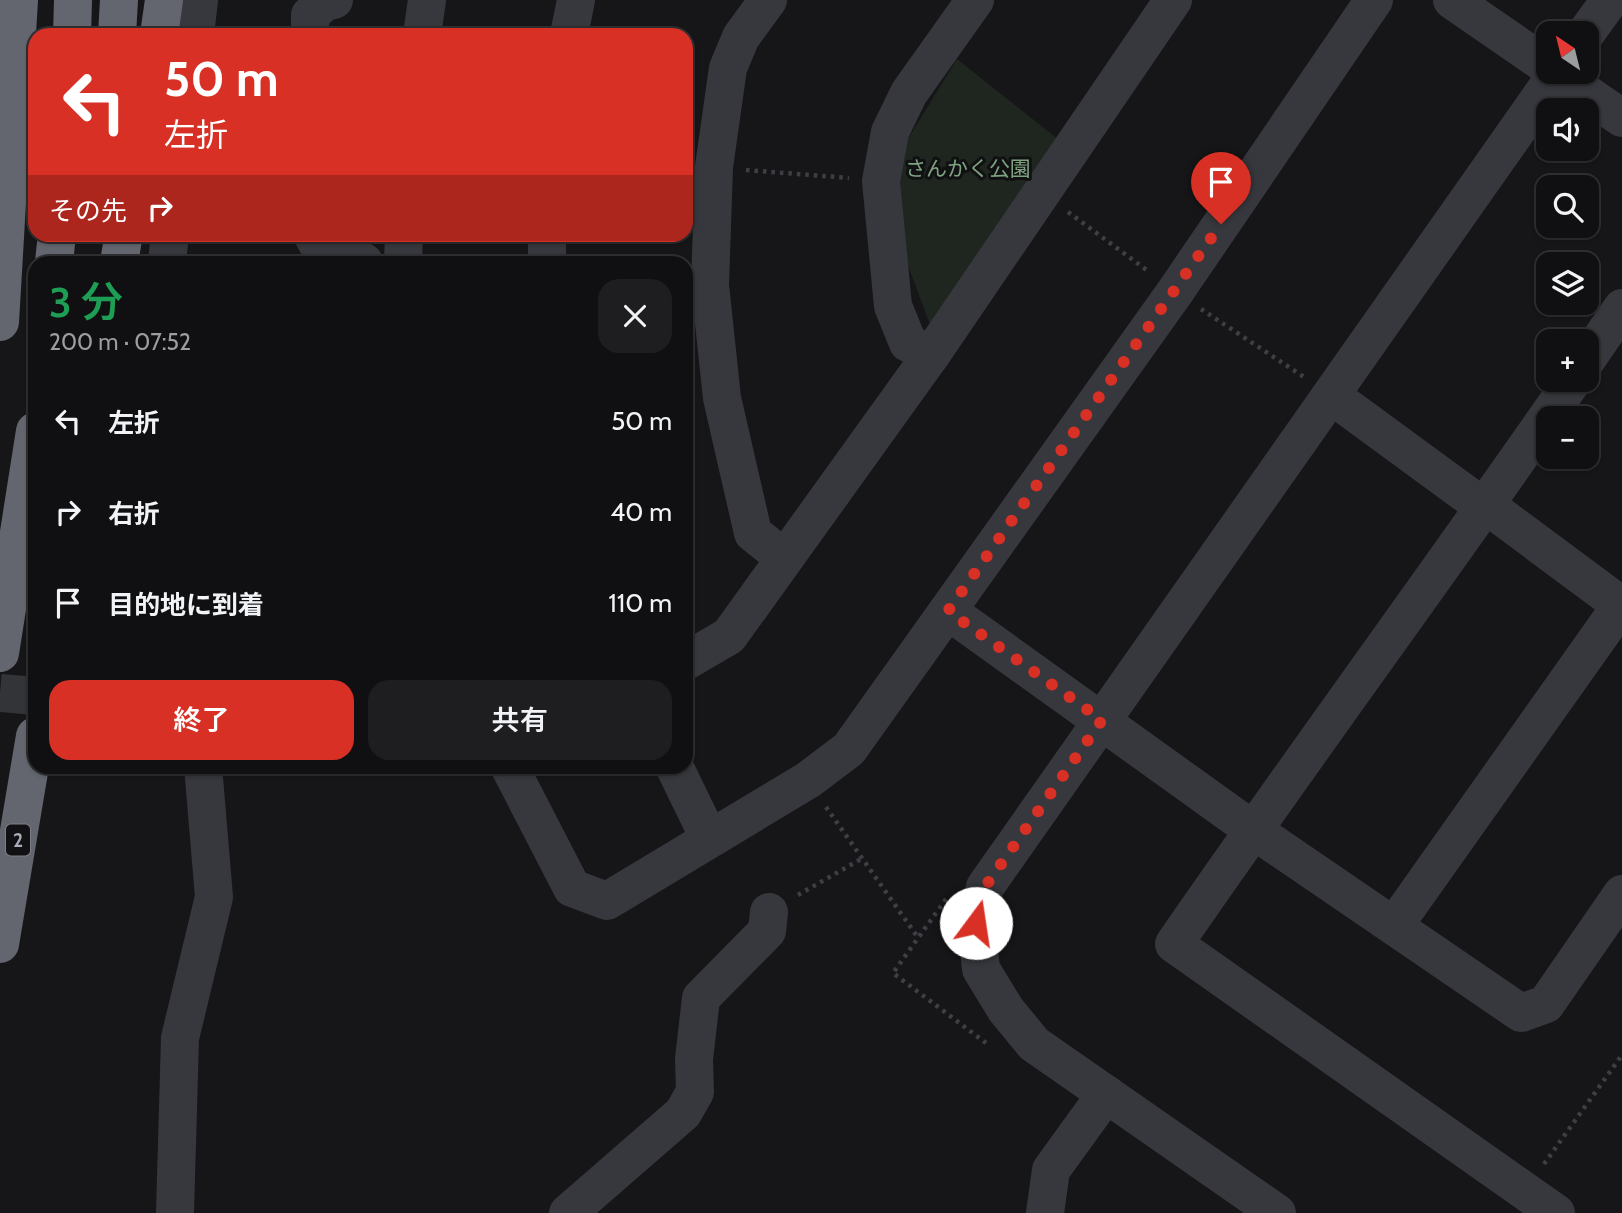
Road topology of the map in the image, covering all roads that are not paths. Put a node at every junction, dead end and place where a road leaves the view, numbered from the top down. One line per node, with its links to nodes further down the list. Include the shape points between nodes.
1 (19, 0): 30 (highway)
2 (73, 0): 16 (highway)
3 (119, 0): 17 (highway)
4 (164, 0): 18 (highway)
5 (199, 0): 19 (street)
6 (334, 0): 20 (street, via 310,15)
7 (426, 0): 21 (street)
8 (576, 0): 22 (street)
9 (768, 0): 37 (street, via 741,37 728,68 714,167 710,285 722,398 754,533)
10 (975, 0): 32 (street, via 909,93 890,132 881,181 893,306 908,343)
11 (1173, 0): 32 (street)
12 (1374, 0): 39 (street, via 1175,292)
13 (1452, 0): 23 (street)
14 (1610, 0): 15 (street)
15 (1595, 21)
16 (72, 28)
17 (117, 28)
18 (160, 28)
19 (196, 28)
20 (310, 28)
21 (423, 28)
22 (570, 28)
23 (1536, 58)
24 (1546, 84): 34 (street)
25 (1574, 84): 26 (street)
26 (1622, 118)
27 (316, 242): 28 (street, via 323,254)
28 (333, 256)
29 (1622, 308): 31 (street)
30 (0, 323)
31 (1599, 342)
32 (931, 355): 37 (street)
33 (1565, 392): 36 (street)
34 (1332, 396): 36 (street); 42 (street)
35 (28, 475): 40 (highway)
36 (1486, 505): 38 (street); 47 (street)
37 (784, 558): 41 (street, via 729,636)
38 (1622, 605): 51 (street)
39 (948, 611): 42 (street); 48 (street, via 849,749 808,780)
40 (0, 653)
41 (693, 657)
42 (1102, 720): 47 (street); 53 (street, via 985,887 976,923 981,969 1006,1010 1034,1044)
43 (29, 774): 52 (highway, 2)
44 (204, 774): 55 (street, via 214,897 180,1038)
45 (513, 774): 48 (street, via 572,888 607,901)
46 (678, 774): 48 (street)
47 (1253, 830): 51 (street); 58 (street, via 1174,944)
48 (709, 838)
49 (1622, 894): 51 (street, via 1546,1004 1521,1013)
50 (781, 905): 56 (street, via 767,931 701,998 695,1092 683,1113)
51 (1394, 926)
52 (0, 944)
53 (1106, 1094): 54 (street); 57 (street, via 1051,1170)
54 (1264, 1209)
55 (176, 1213)
56 (568, 1213)
57 (1045, 1213)
58 (1556, 1213)

